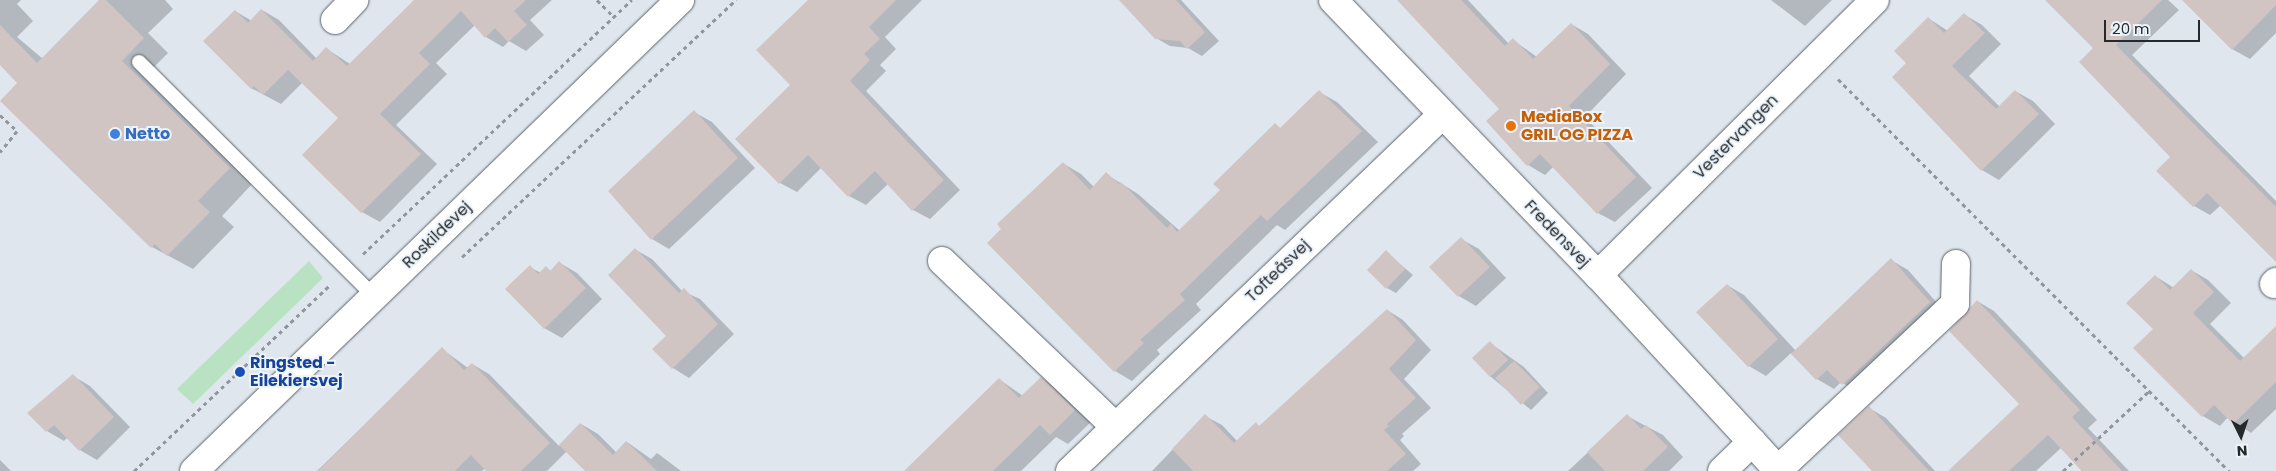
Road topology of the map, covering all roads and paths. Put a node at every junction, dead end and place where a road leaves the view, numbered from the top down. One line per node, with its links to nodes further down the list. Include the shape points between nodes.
1 (354, 0): 7 (street)
2 (632, 0): 16 (path)
3 (680, 0): 18 (street, Roskildevej)
4 (736, 0): 13 (path)
5 (1333, 0): 11 (street, Fredensvej)
6 (1875, 0): 8 (street, Vestervangen)
7 (334, 20)
8 (1817, 58): 17 (street, Vestervangen); 19 (path)
9 (139, 62): 16 (lane)
10 (0, 115): 12 (path, via 17,131)
11 (1442, 116): 17 (street, Fredensvej); 20 (street, Tofteåsvej)
12 (0, 152)
13 (460, 258)
14 (942, 260): 20 (street)
15 (1956, 264): 26 (street, Fredensvej, via 1955,304)
16 (348, 268): 18 (lane); 22 (path)
17 (1598, 275): 21 (street, Fredensvej)
18 (374, 296): 23 (street, Roskildevej)
19 (2149, 391): 27 (path); 28 (path)
20 (1116, 427): 24 (street, Tofteåsvej)
21 (1752, 442): 25 (street); 26 (street, Fredensvej)
22 (134, 471)
23 (194, 471)
24 (1070, 471)
25 (1722, 471)
26 (1779, 471)
27 (2063, 471)
28 (2229, 471)

